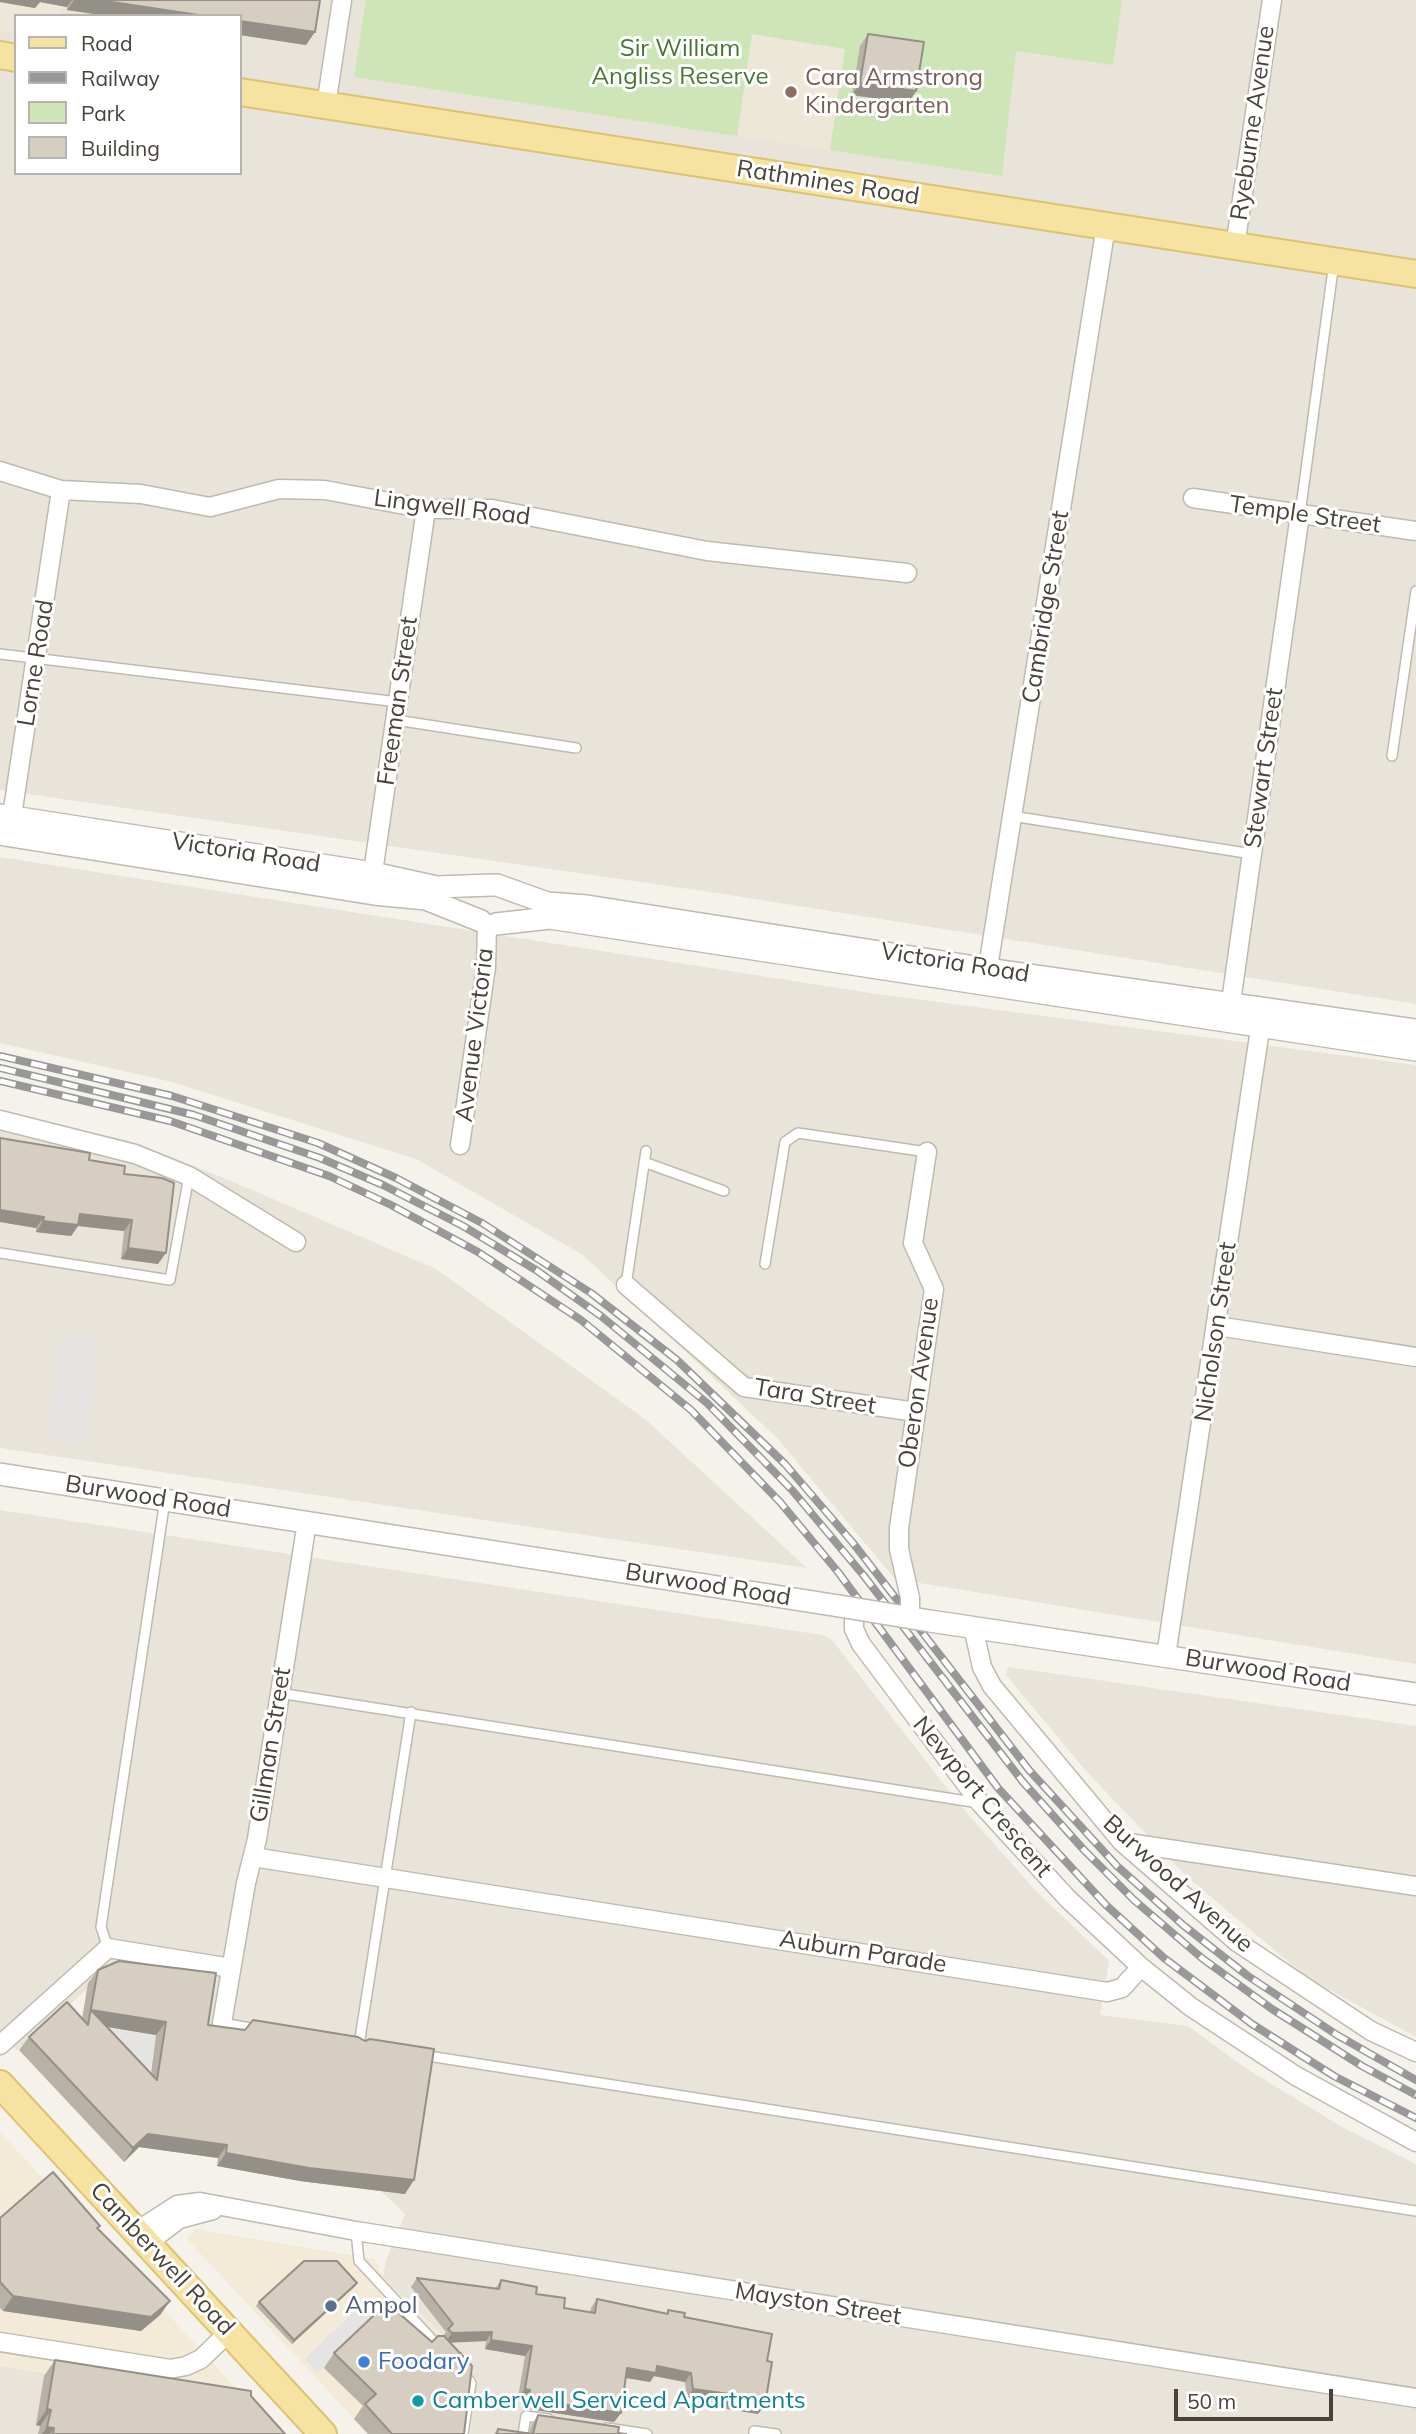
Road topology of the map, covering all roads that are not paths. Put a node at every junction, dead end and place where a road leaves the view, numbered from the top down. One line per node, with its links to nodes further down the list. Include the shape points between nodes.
1 (342, 0): 4 (street)
2 (1272, 0): 6 (street, Ryeburne Avenue)
3 (242, 92): 4 (main road, Rathmines Road)
4 (326, 106): 5 (main road, Rathmines Road)
5 (1106, 226): 6 (main road, Rathmines Road); 22 (street, Cambridge Street)
6 (1235, 246): 7 (main road, Rathmines Road)
7 (1334, 261): 8 (main road, Rathmines Road); 13 (lane)
8 (1416, 274)
9 (0, 471): 10 (street, Lingwell Road)
10 (61, 490): 12 (street, Lingwell Road, via 141,494 210,507 279,488 325,490); 18 (street, Lorne Road)
11 (1193, 498): 13 (street, Temple Street)
12 (426, 509): 15 (street, Lingwell Road, via 492,509 707,551); 19 (street, Freeman Street)
13 (1300, 514): 14 (street, Temple Street); 24 (street, Stewart Street)
14 (1416, 531)
15 (906, 573)
16 (1416, 592): 21 (lane)
17 (0, 654): 18 (lane)
18 (37, 659): 19 (lane); 23 (street, Lorne Road)
19 (397, 711): 20 (lane); 25 (street, Freeman Street)
20 (576, 748)
21 (1392, 756)
22 (1012, 816): 24 (lane); 29 (street, Cambridge Street)
23 (5, 826): 25 (street, Victoria Road)
24 (1252, 854): 30 (street, Stewart Street)
25 (372, 883): 26 (street, Victoria Road); 27 (street, Victoria Road)
26 (494, 885): 27 (street, via 481,888 472,908); 27 (street, via 510,895 512,906 505,920); 28 (street, Victoria Road, via 547,903)
27 (488, 923): 28 (street, Victoria Road, via 550,918); 35 (street, Avenue Victoria, via 486,967)
28 (681, 930): 29 (street, Victoria Road)
29 (986, 978): 30 (street, Victoria Road)
30 (1229, 1013): 31 (street, Victoria Road)
31 (1261, 1018): 32 (street, Victoria Road); 33 (street, Victoria Road); 45 (street, Nicholson Street)
32 (1416, 1030)
33 (1416, 1050)
34 (0, 1120): 39 (street, via 135,1154)
35 (460, 1145)
36 (646, 1151): 38 (lane)
37 (927, 1152): 43 (lane, via 798,1133 785,1142); 47 (street, Oberon Avenue, via 913,1243 934,1289)
38 (644, 1162): 40 (lane); 44 (lane)
39 (189, 1176): 41 (street); 42 (lane, via 170,1280)
40 (724, 1191)
41 (296, 1242)
42 (0, 1253)
43 (765, 1264)
44 (626, 1285): 47 (street, Tara Street, via 744,1387)
45 (1217, 1326): 46 (street); 54 (street, Nicholson Street)
46 (1416, 1357)
47 (915, 1412): 52 (street, Oberon Avenue, via 898,1536)
48 (0, 1474): 49 (street, Burwood Road)
49 (165, 1500): 50 (street, Burwood Road); 63 (lane, via 101,1927)
50 (307, 1522): 51 (street, Burwood Road); 55 (street, Gillman Street)
51 (849, 1612): 52 (street, Burwood Road, bridge); 58 (street, Newport Crescent, via 861,1644)
52 (917, 1612): 53 (street, Burwood Road)
53 (973, 1627): 54 (street, Burwood Road); 59 (street, Burwood Avenue, via 982,1667 992,1686)
54 (1166, 1656): 56 (street, Burwood Road)
55 (279, 1693): 57 (lane); 60 (street, Gillman Street)
56 (1416, 1694)
57 (411, 1712): 58 (lane); 61 (lane)
58 (981, 1804): 64 (street, Newport Crescent, via 1069,1899)
59 (1122, 1842): 62 (street); 72 (street, Burwood Avenue, via 1237,1941 1371,2031)
60 (253, 1857): 61 (street, Auburn Parade); 65 (street, Gillman Street)
61 (386, 1876): 64 (street, Auburn Parade, via 1107,1992 1122,1988); 70 (lane)
62 (1416, 1886)
63 (108, 1948): 65 (street); 69 (street)
64 (1141, 1967): 75 (street, via 1258,2052)
65 (231, 1968): 66 (street, Gillman Street)
66 (222, 2023): 67 (lane)
67 (263, 2030)
68 (345, 2043): 70 (lane)
69 (0, 2045)
70 (359, 2045): 71 (lane)
71 (373, 2047)
72 (1416, 2052)
73 (414, 2053): 76 (lane)
74 (0, 2084): 78 (main road, Camberwell Road)
75 (1416, 2142)
76 (1416, 2211)
77 (356, 2231): 78 (street, Mayston Street, via 220,2208 179,2219); 81 (lane, via 359,2261); 83 (street, Mayston Street)
78 (142, 2237): 79 (main road, Camberwell Road)
79 (230, 2332): 80 (street, via 201,2359 170,2368); 86 (main road, Camberwell Road)
80 (0, 2342)
81 (450, 2358)
82 (460, 2368): 87 (lane, via 471,2383)
83 (1416, 2398)
84 (553, 2420): 88 (lane, via 526,2416)
85 (593, 2426): 89 (lane)
86 (323, 2434)
87 (463, 2434)
88 (523, 2434)
89 (646, 2434)
90 (754, 2434): 91 (lane)
91 (776, 2434)

